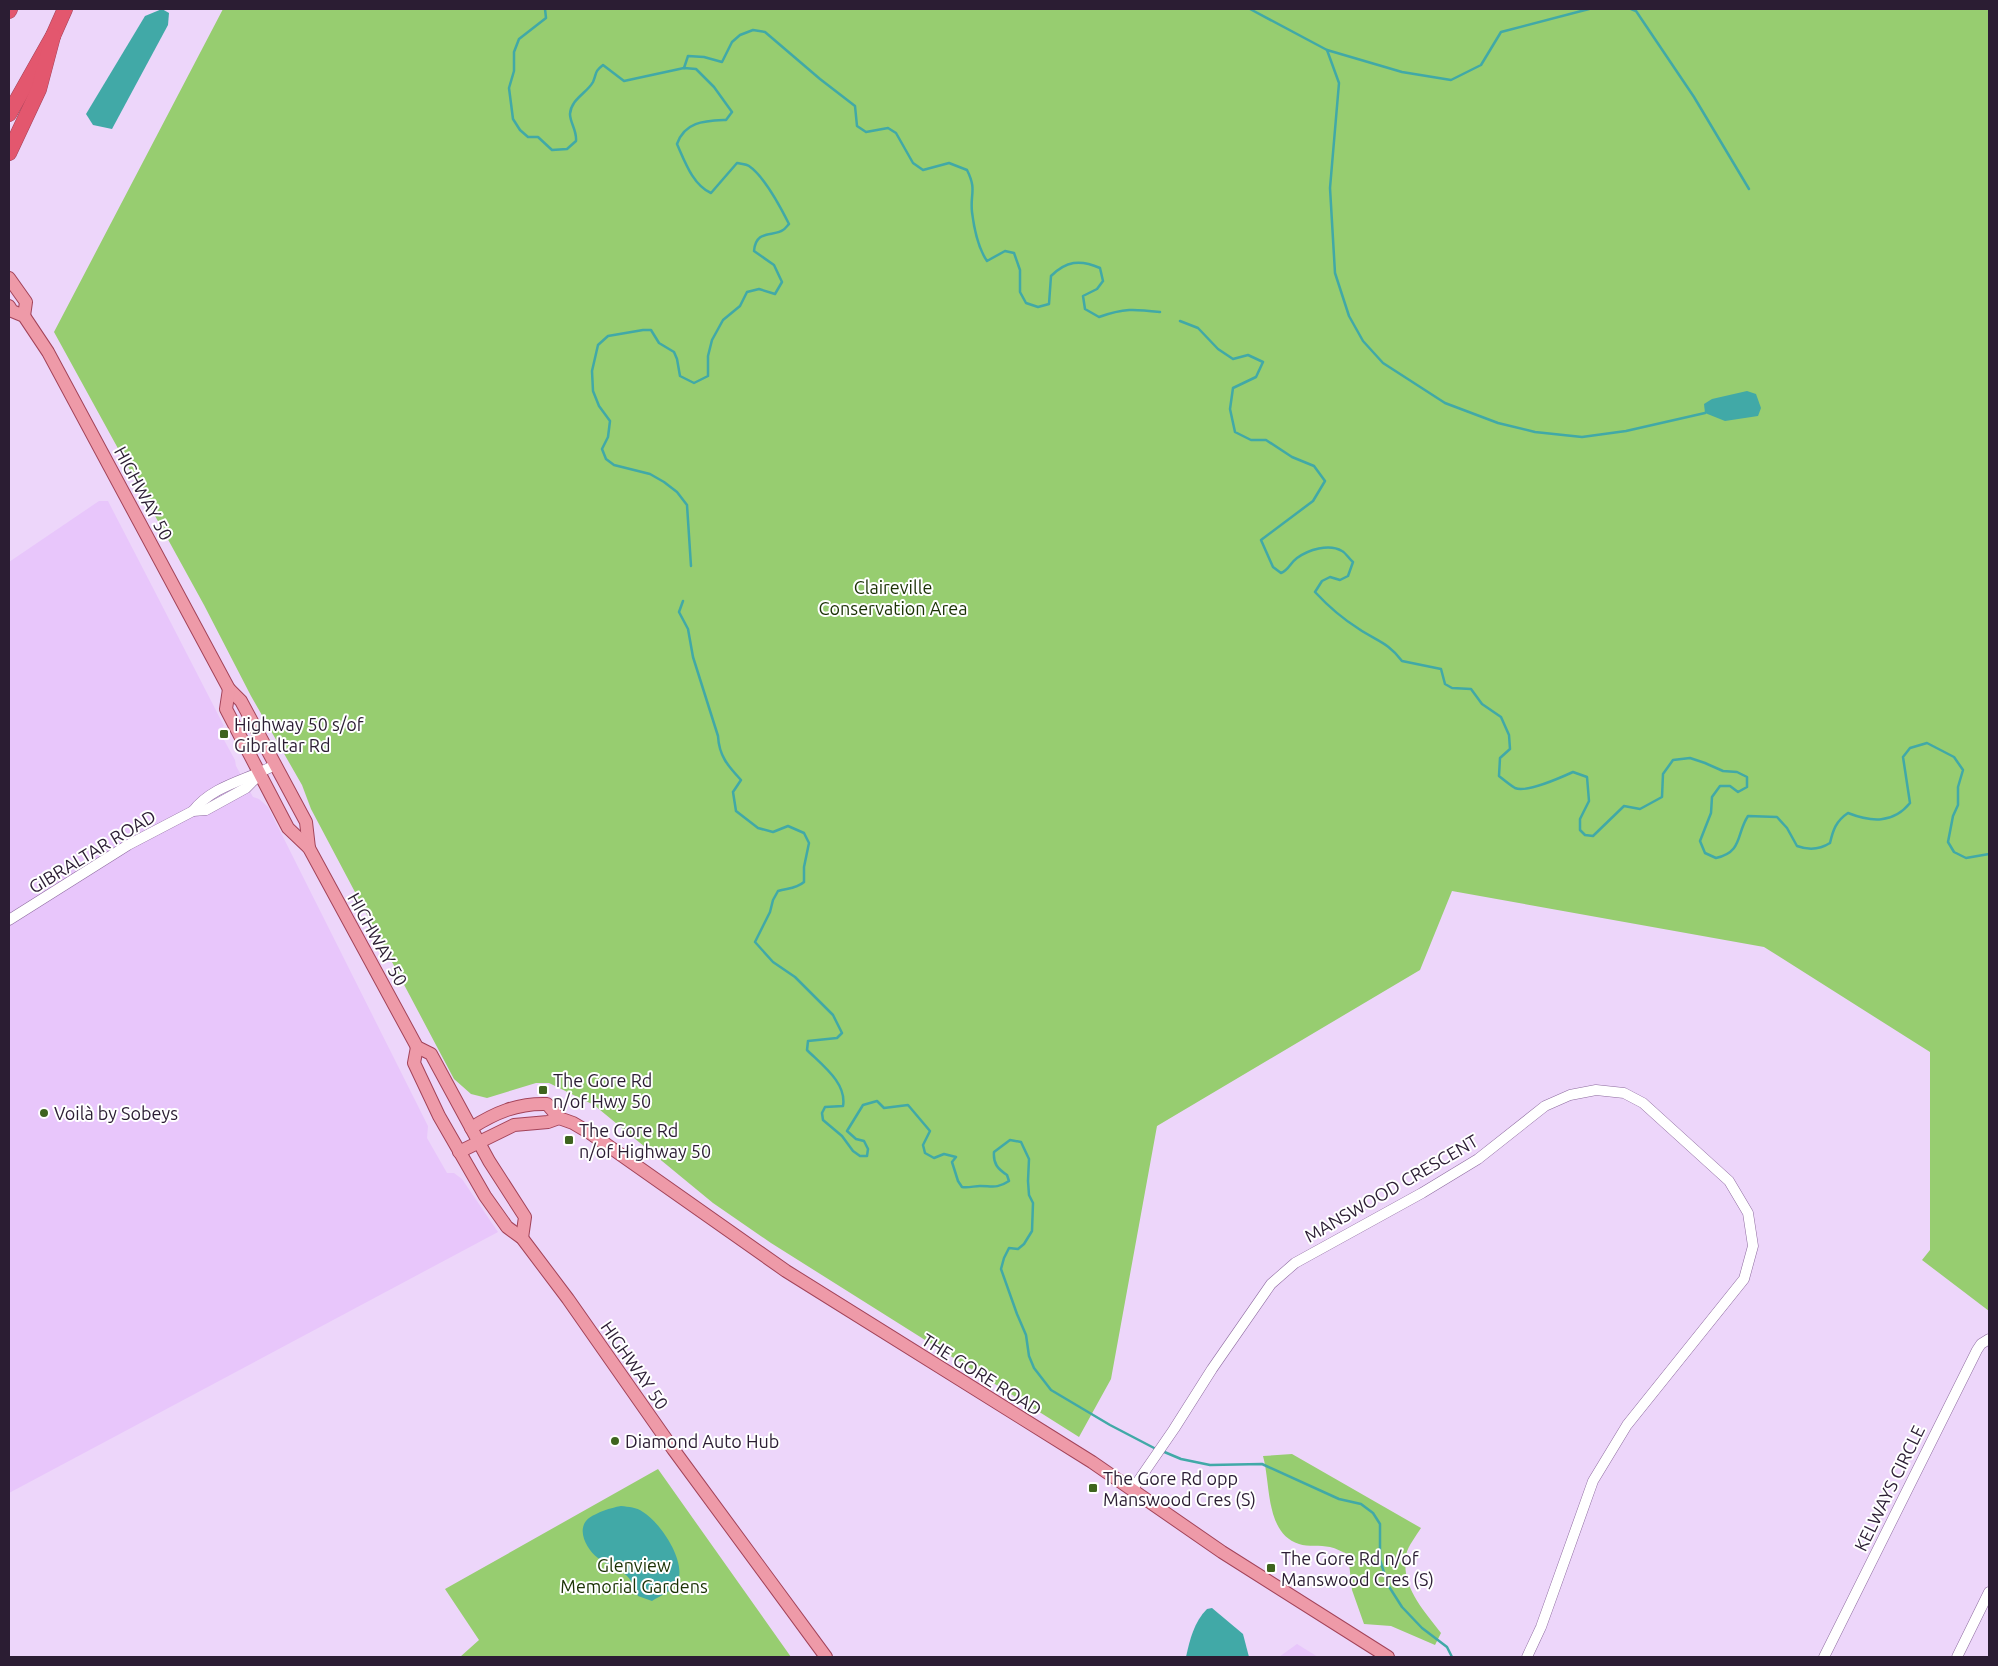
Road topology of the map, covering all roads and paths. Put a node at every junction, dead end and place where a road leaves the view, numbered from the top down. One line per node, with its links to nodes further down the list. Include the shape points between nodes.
1 (66, 9): 2 (highway)
2 (53, 36): 3 (highway); 4 (highway, via 39,89)
3 (9, 114)
4 (9, 153)
5 (9, 278): 7 (main road, HIGHWAY 50, via 26,302)
6 (9, 306): 7 (main road, HIGHWAY 50)
7 (24, 316): 8 (main road, HIGHWAY 50, via 48,352)
8 (229, 689): 9 (main road, HIGHWAY 50, via 241,701); 10 (main road, HIGHWAY 50, via 226,709)
9 (275, 765): 10 (street, GIBRALTAR ROAD); 11 (main road, HIGHWAY 50, via 306,822)
10 (260, 774): 11 (main road, HIGHWAY 50, via 288,828); 12 (street, GIBRALTAR ROAD, via 246,788 128,845)
11 (308, 848): 13 (main road, HIGHWAY 50)
12 (9, 920)
13 (416, 1047): 15 (main road, HIGHWAY 50, via 431,1054); 17 (main road, HIGHWAY 50, via 414,1063)
14 (559, 1118): 15 (main road, THE GORE ROAD, via 547,1104 526,1104 499,1112); 16 (main road, via 514,1126); 20 (main road, THE GORE ROAD, via 590,1133 786,1271)
15 (471, 1128): 16 (main road, HIGHWAY 50)
16 (479, 1142): 17 (main road); 18 (main road, HIGHWAY 50, via 524,1217)
17 (459, 1152): 18 (main road, HIGHWAY 50, via 507,1227)
18 (522, 1238): 22 (main road, HIGHWAY 50)
19 (1989, 1339): 25 (street, KELWAYS CIRCLE, via 1977,1350 1957,1388)
20 (1132, 1490): 23 (main road, THE GORE ROAD, via 1222,1552); 24 (street, MANSWOOD CRESCENT, via 1271,1284 1295,1263 1481,1158 1545,1106 1570,1095 1596,1090 1624,1093 1643,1102 1729,1181 1748,1213 1753,1246 1744,1279 1627,1425 1593,1481 1541,1627)
21 (1989, 1592): 26 (street)
22 (826, 1657)
23 (1388, 1657)
24 (1527, 1657)
25 (1824, 1657)
26 (1957, 1657)

